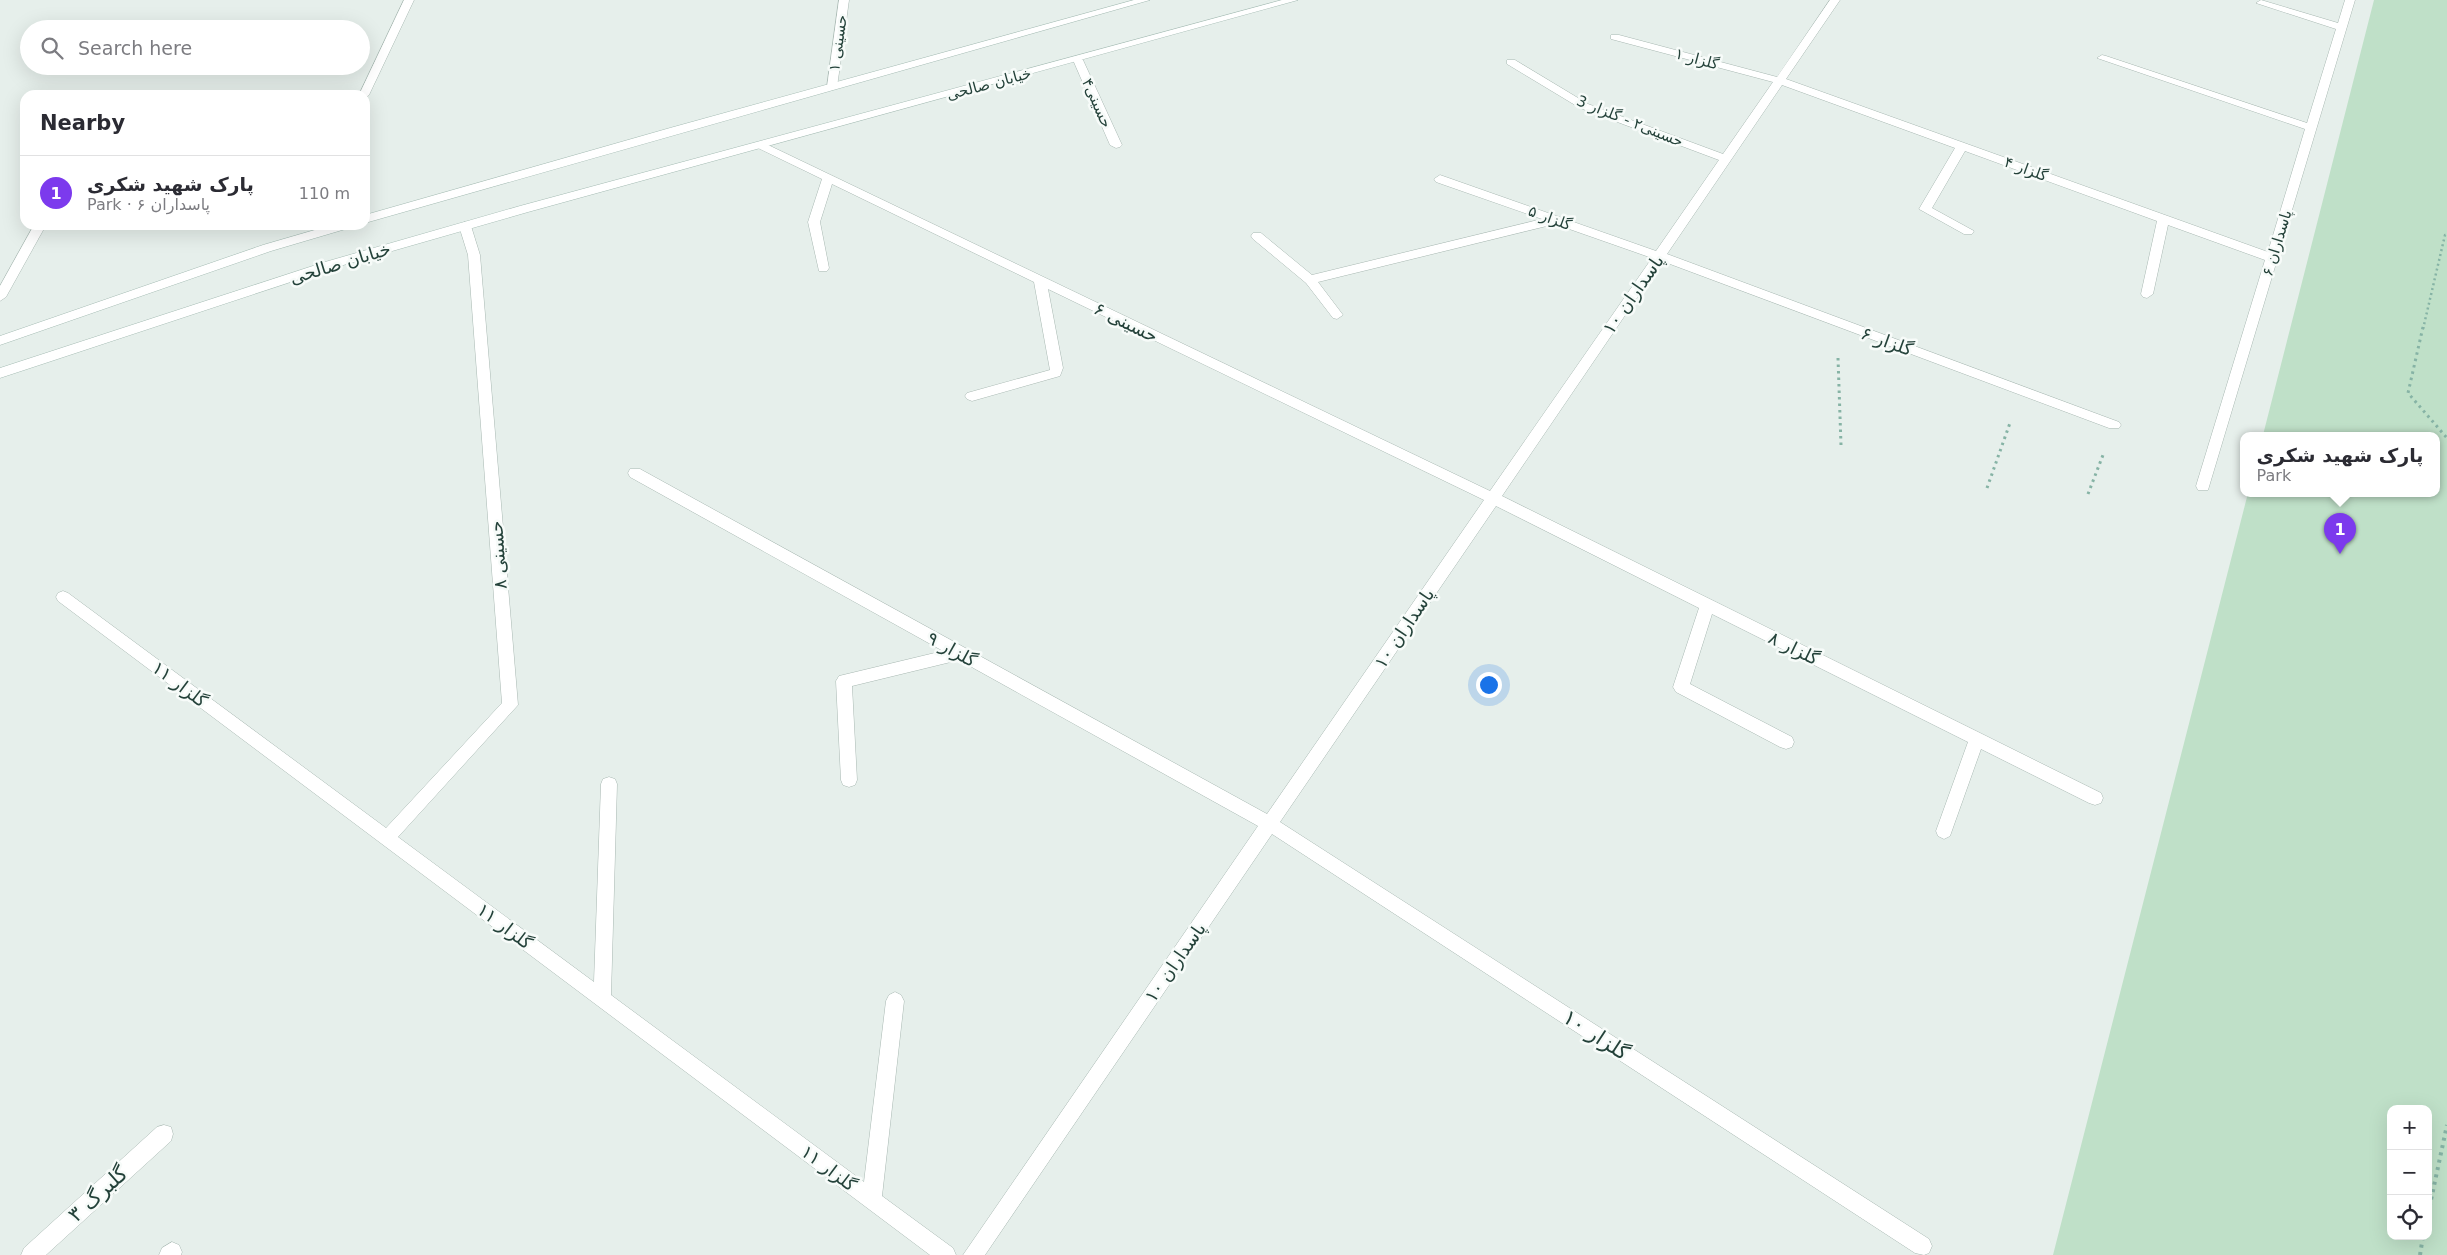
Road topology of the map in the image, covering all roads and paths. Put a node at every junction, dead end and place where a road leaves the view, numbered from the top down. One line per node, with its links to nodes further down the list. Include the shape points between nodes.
1 (409, 0): 15 (street)
2 (844, 0): 14 (street, حسینی ۱)
3 (1146, 0): 14 (street)
4 (1293, 0): 11 (street, خیابان صالحی)
5 (1835, 0): 13 (street, پاسداران ١٠)
6 (2350, 0): 8 (street, پاسداران ۶)
7 (2261, 3): 8 (street)
8 (2342, 27): 16 (street, پاسداران ۶)
9 (1615, 37): 13 (street, گلزار ۱)
10 (2102, 58): 16 (street)
11 (1078, 60): 17 (street, حسینی۴); 18 (street, خیابان صالحی)
12 (1511, 62): 20 (street, حسینی۲ - گلزار 3, via 1584,106)
13 (1780, 81): 19 (street, گلزار ۴); 20 (street, پاسداران ١٠)
14 (832, 87): 24 (street, خيابان صالحی)
15 (366, 90)
16 (2312, 128): 34 (street, پاسداران ۶)
17 (1116, 145)
18 (760, 146): 21 (street, خیابان صالحی); 23 (street, حسینی ۶)
19 (1962, 146): 25 (street, گلزار ۴); 30 (street, via 1925,209)
20 (1726, 159): 33 (street, پاسداران ١٠)
21 (684, 167): 27 (street, خيابان صالحی)
22 (1440, 179): 26 (street, گلزار ۵)
23 (828, 180): 35 (street, via 814,222); 37 (street, حسینی ۶)
24 (370, 218)
25 (2162, 219): 34 (street, گلزار ۴); 38 (street)
26 (1554, 220): 33 (street, گلزار ۵); 36 (street)
27 (464, 226): 43 (street, خيابان صالحی, via 329,265); 64 (street, حسینی ۸, via 474,255 510,704)
28 (37, 230): 39 (street)
29 (328, 230): 42 (street, خيابان صالحی, via 267,248)
30 (1968, 231)
31 (2447, 235): 47 (path, via 2408,393)
32 (1257, 236): 36 (street)
33 (1659, 256): 41 (street, گلزار ۶); 53 (street, پاسداران ١٠)
34 (2272, 258): 50 (street, پاسداران ۶)
35 (823, 268)
36 (1310, 280): 40 (street)
37 (1040, 281): 45 (street, via 1057,368 1055,373); 53 (street, حسینی ۶)
38 (2147, 294)
39 (0, 297)
40 (1337, 315)
41 (1837, 323): 44 (street, گلزار ۶); 48 (path)
42 (0, 341)
43 (0, 373)
44 (2020, 391): 46 (street, گلزار ۶); 51 (path)
45 (972, 396)
46 (2114, 425): 52 (path)
47 (2447, 438)
48 (1841, 445)
49 (636, 473): 56 (street, گلزار ٩)
50 (2203, 486)
51 (1987, 488)
52 (2088, 494)
53 (1493, 498): 55 (street, گلزار ۸); 62 (street, پاسداران ١٠)
54 (63, 596): 64 (street, گلزار ١١)
55 (1708, 606): 57 (street, گلزار ۸); 58 (street, via 1680,687)
56 (960, 653): 59 (street, via 844,681); 62 (street, گلزار ٩)
57 (1977, 738): 61 (street, گلزار ۸); 63 (street)
58 (1786, 742)
59 (849, 780)
60 (609, 784): 65 (street)
61 (2095, 798)
62 (1270, 824): 72 (street, گلزار ۱۰); 75 (street, پاسداران ١٠)
63 (1944, 831)
64 (387, 838): 65 (street, گلزار ١١)
65 (602, 999): 70 (street, گلزار ١١)
66 (895, 1000): 70 (street)
67 (2447, 1124): 69 (path)
68 (164, 1134): 73 (street, گلبرگ ۳)
69 (2432, 1195)
70 (872, 1200): 74 (street, گلزار ١١)
71 (2423, 1240): 76 (path)
72 (1922, 1246)
73 (31, 1255)
74 (946, 1255)
75 (973, 1255)
76 (2420, 1255)

